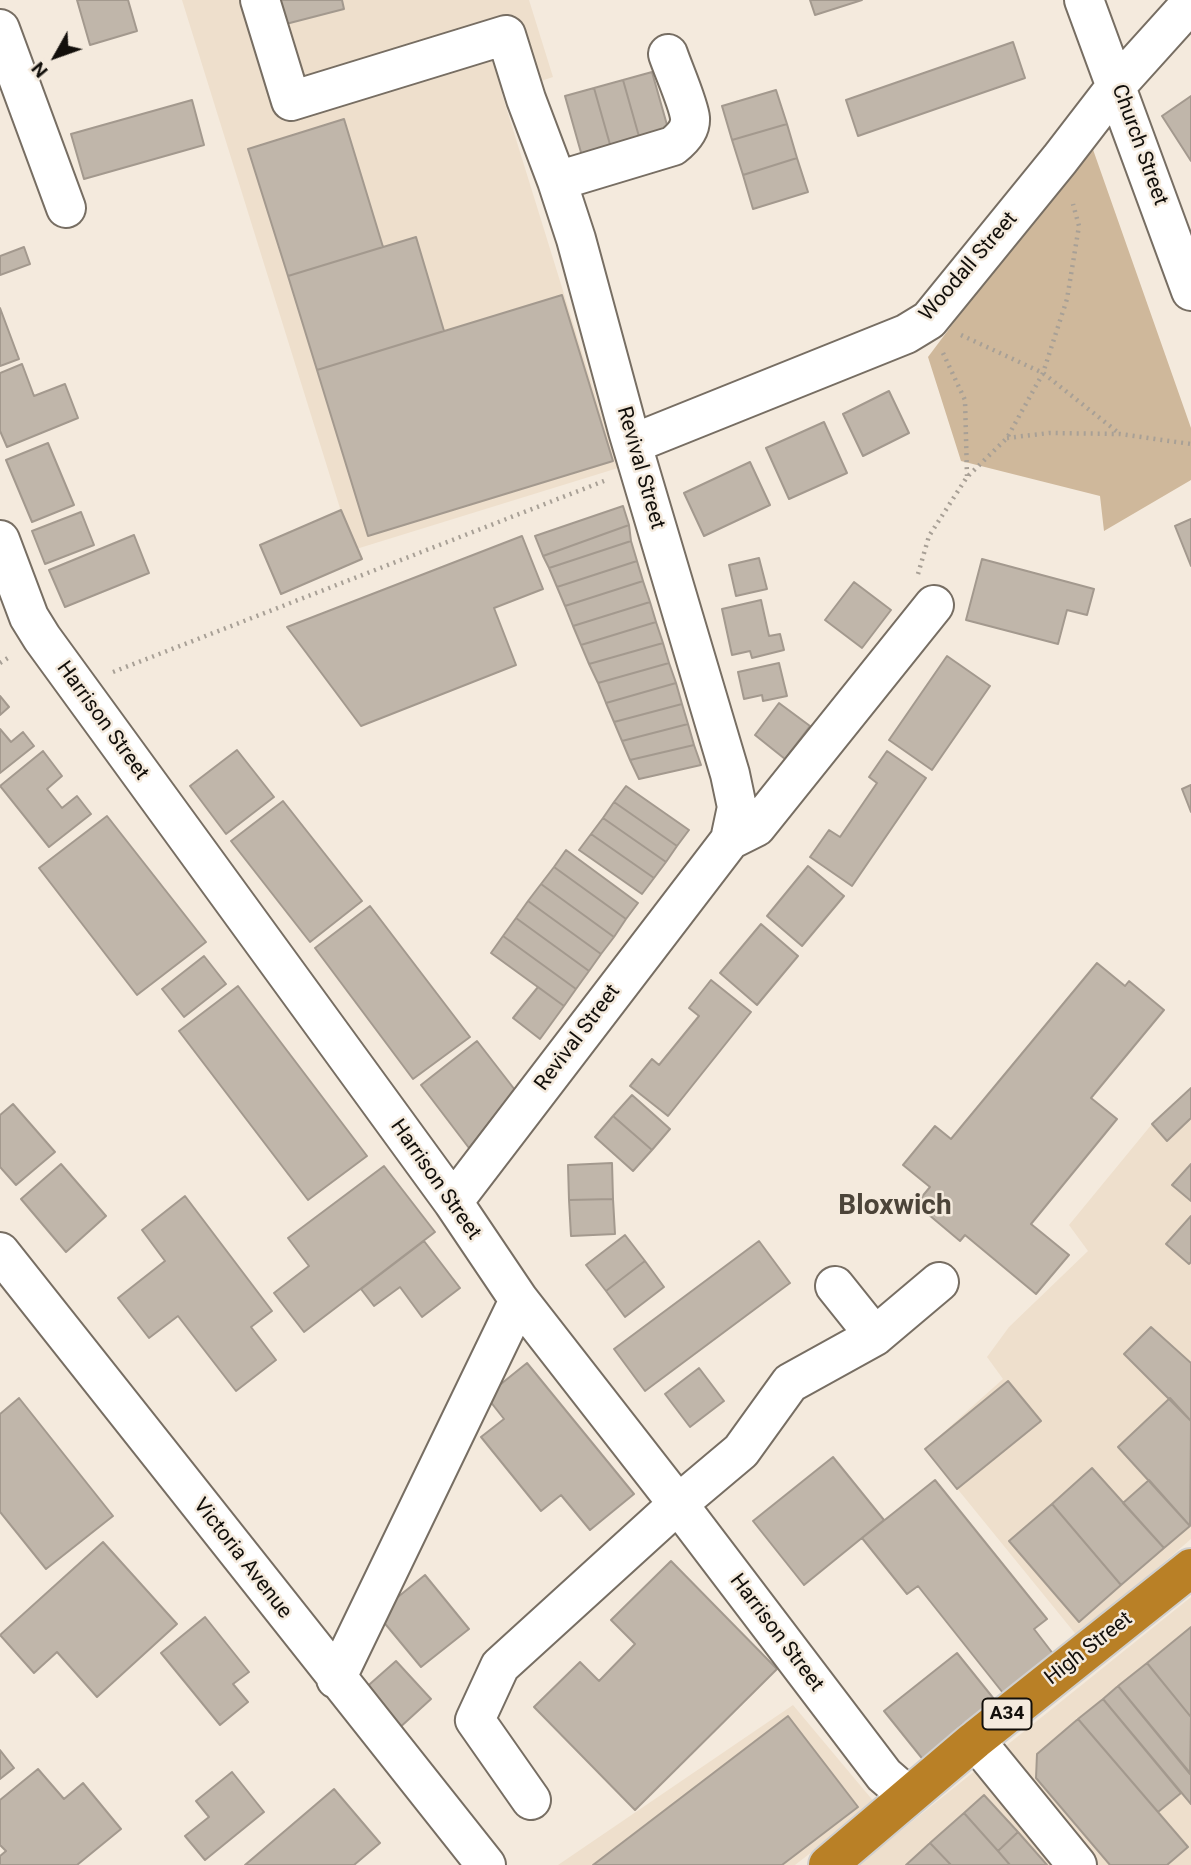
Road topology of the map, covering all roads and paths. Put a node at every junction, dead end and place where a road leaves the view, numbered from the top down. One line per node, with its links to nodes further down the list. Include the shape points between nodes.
1 (260, 0): 8 (street, Revival Street, via 291,101 506,35)
2 (1084, 0): 6 (street, Church Street)
3 (1191, 3): 6 (street, Woodall Street)
4 (0, 29): 9 (street)
5 (668, 54): 8 (street, via 690,119 681,140)
6 (1117, 85): 7 (street, Woodall Street); 10 (street, Church Street)
7 (1060, 159): 11 (street, Woodall Street); 12 (path, via 1079,226 1067,299)
8 (557, 181): 16 (street, Revival Street)
9 (66, 208)
10 (1191, 291)
11 (929, 320): 12 (path); 16 (street, Woodall Street); 17 (path, via 965,400)
12 (1043, 373): 13 (path); 14 (path)
13 (1119, 434): 14 (path); 15 (path)
14 (1007, 438): 17 (path)
15 (1191, 444)
16 (635, 456): 20 (path); 21 (street, Revival Street, via 730,774 737,807)
17 (967, 477): 19 (path, via 929,536 917,579)
18 (0, 540): 20 (street, Harrison Street, via 29,617)
19 (934, 605): 21 (street, Revival Street, via 756,827)
20 (76, 686): 22 (street, Harrison Street)
21 (730, 840): 22 (street, Revival Street)
22 (453, 1202): 26 (street, Harrison Street)
23 (0, 1252): 30 (street, Victoria Avenue)
24 (939, 1282): 27 (street)
25 (835, 1286): 27 (street)
26 (519, 1300): 28 (street, Harrison Street); 30 (street)
27 (875, 1336): 28 (street, via 790,1383 741,1451)
28 (678, 1504): 32 (street, Harrison Street); 33 (street, via 500,1666 475,1720)
29 (1191, 1568): 31 (highway, High Street / A34)
30 (336, 1679): 34 (street, Victoria Avenue)
31 (975, 1740): 32 (highway, High Street / A34); 36 (street)
32 (895, 1785): 35 (highway, High Street / A34)
33 (531, 1800)
34 (483, 1864)
35 (828, 1865)
36 (1077, 1865)

